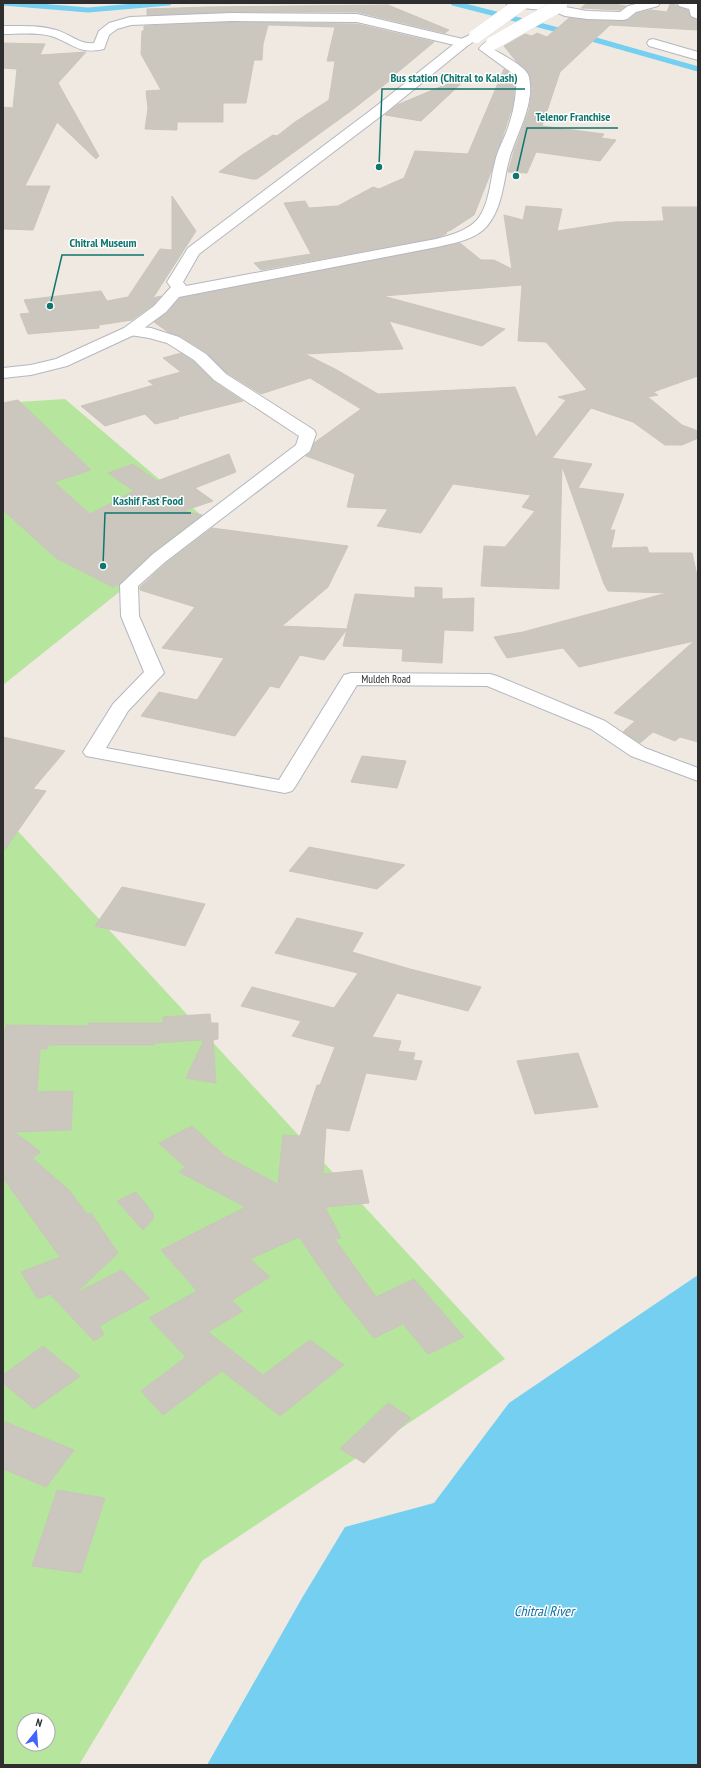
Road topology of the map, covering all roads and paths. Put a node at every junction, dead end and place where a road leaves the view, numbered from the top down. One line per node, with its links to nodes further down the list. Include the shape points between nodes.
1 (512, 3): 3 (street, via 556,8 587,16 623,16 632,8)
2 (522, 3): 8 (street, bridge)
3 (654, 3)
4 (683, 3): 6 (street, via 694,7)
5 (561, 4): 11 (street, bridge, via 484,49 518,70 522,76 523,99 501,163 487,216 481,224 469,232 437,243)
6 (698, 15)
7 (3, 30): 8 (street, via 38,30 55,33 73,44 88,48 100,46 103,34 113,26 130,21 231,17 357,18)
8 (463, 43): 11 (street, via 380,110 193,251 175,282 179,287)
9 (653, 43): 10 (street)
10 (698, 56)
11 (174, 293): 12 (street, via 160,309)
12 (130, 331): 13 (street, via 61,362 31,370); 14 (street, Muldeh Road, via 151,333 173,340 200,357 220,377 308,434 304,447 159,558 129,585 130,616 154,673 120,708 92,752 285,787 351,679 490,680 598,725 638,752)
13 (3, 373)
14 (698, 775)

